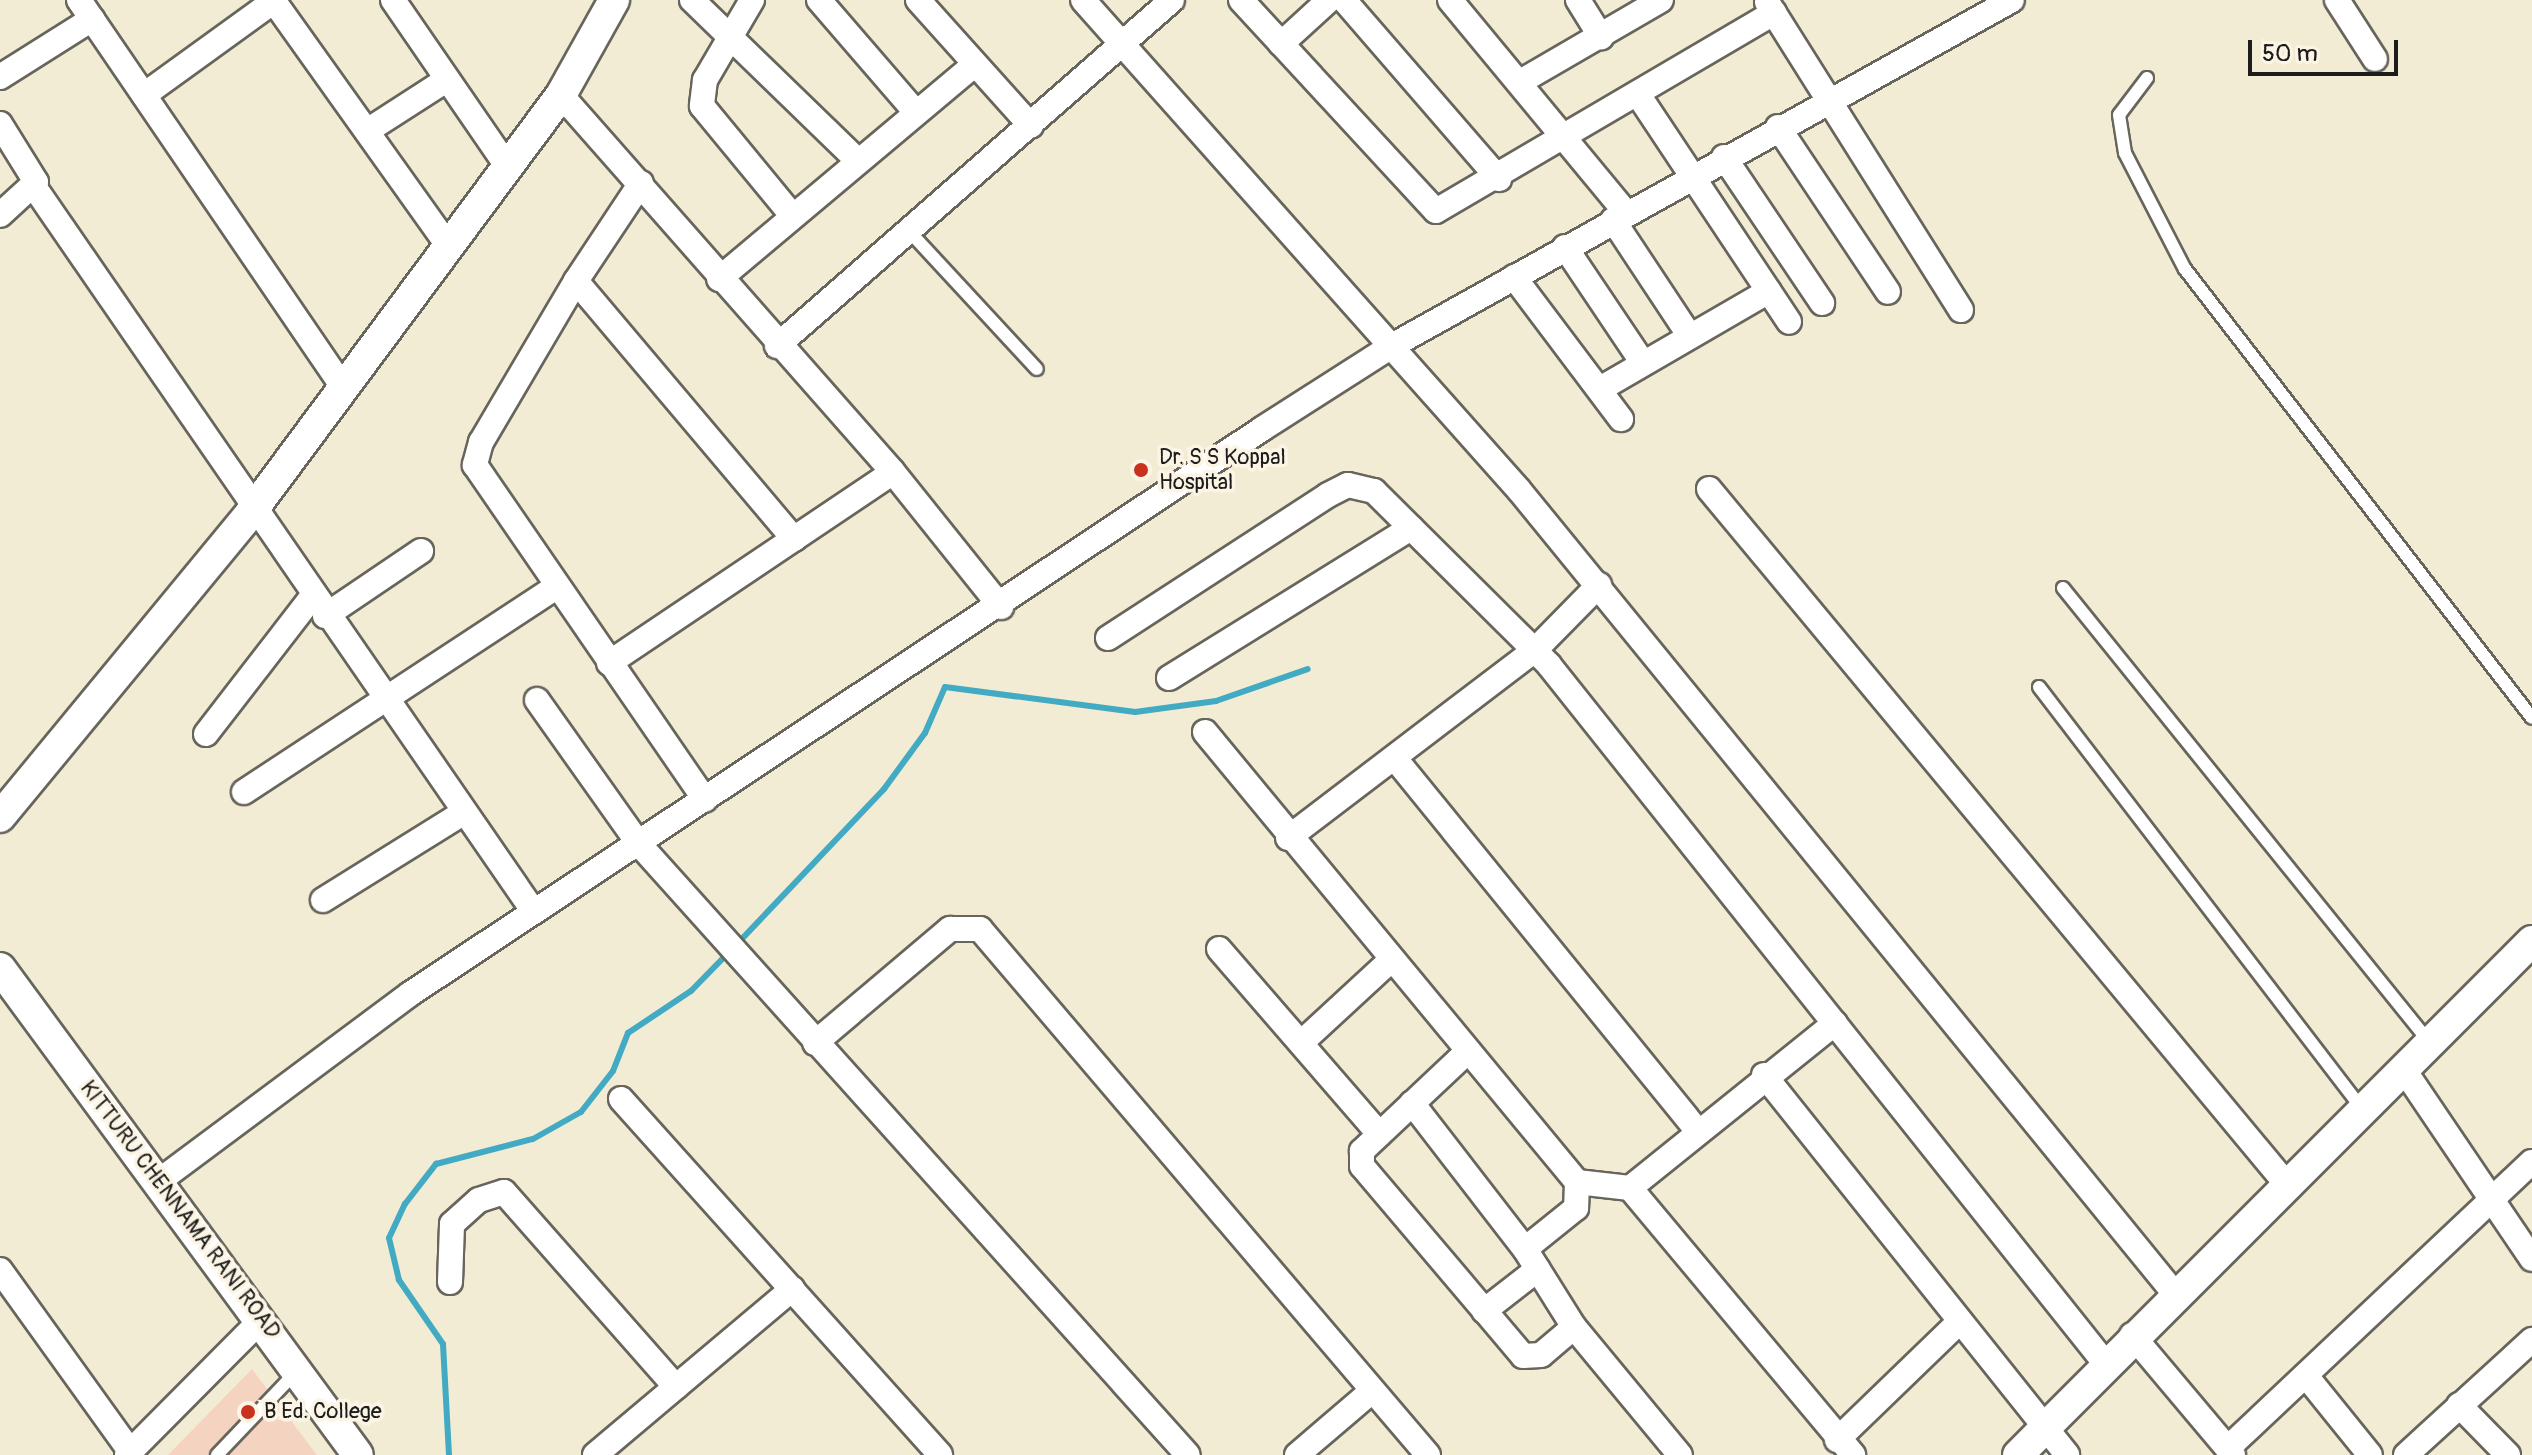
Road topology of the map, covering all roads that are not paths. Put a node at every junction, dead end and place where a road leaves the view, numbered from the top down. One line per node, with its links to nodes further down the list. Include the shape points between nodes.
1 (393, 0): 28 (street)
2 (614, 0): 31 (street)
3 (692, 0): 20 (street)
4 (752, 0): 20 (street)
5 (819, 0): 34 (street)
6 (918, 0): 25 (street)
7 (1083, 0): 23 (street)
8 (1172, 0): 23 (street)
9 (1241, 0): 22 (street)
10 (1329, 0): 22 (street)
11 (1344, 0): 44 (street)
12 (1450, 0): 29 (street)
13 (1578, 0): 21 (street)
14 (1661, 0): 21 (street)
15 (2012, 0): 33 (street)
16 (2337, 0): 24 (street)
17 (273, 1): 30 (street); 38 (street)
18 (1770, 6): 32 (street); 33 (street)
19 (85, 10): 26 (street); 30 (street)
20 (730, 35): 41 (street); 48 (street, via 705,80 702,106)
21 (1601, 37): 29 (street)
22 (1281, 44): 44 (street, via 1436,211)
23 (1122, 45): 36 (street); 63 (street)
24 (2375, 59)
25 (975, 64): 34 (street); 36 (street)
26 (0, 77)
27 (2147, 78): 87 (lane, via 2119,115 2125,153 2185,269)
28 (446, 80): 38 (street); 42 (street)
29 (1520, 82): 39 (street)
30 (144, 95): 66 (street)
31 (561, 95): 42 (street); 45 (street)
32 (1639, 96): 39 (street); 43 (street)
33 (1827, 98): 37 (street); 59 (street)
34 (914, 110): 41 (street)
35 (0, 124): 46 (street)
36 (1031, 126): 50 (street)
37 (1778, 127): 40 (street); 57 (street)
38 (367, 131): 51 (street)
39 (1567, 140): 44 (street); 49 (street)
40 (1724, 157): 43 (street); 58 (street)
41 (857, 160): 48 (street)
42 (507, 166): 51 (street)
43 (1690, 177): 49 (street); 56 (street)
44 (1499, 179)
45 (641, 183): 54 (street); 55 (street)
46 (35, 188): 47 (street); 71 (street)
47 (0, 215)
48 (792, 215): 54 (street)
49 (1620, 216): 52 (street); 61 (street)
50 (909, 231): 62 (street); 65 (lane)
51 (447, 244): 66 (street)
52 (1565, 247): 53 (street); 64 (street)
53 (1514, 277): 63 (street); 67 (street)
54 (719, 279): 62 (street)
55 (576, 281): 73 (street); 76 (street, via 481,442 475,465)
56 (1769, 291): 60 (street); 61 (street)
57 (1888, 292)
58 (1822, 303)
59 (1961, 310)
60 (1789, 322)
61 (1689, 335): 64 (street)
62 (777, 346): 69 (street)
63 (1390, 347): 75 (street); 79 (street)
64 (1643, 363): 67 (street)
65 (1037, 369)
66 (342, 385): 71 (street)
67 (1600, 389): 68 (street)
68 (1621, 419)
69 (893, 472): 73 (street); 79 (street)
70 (1709, 489): 118 (street)
71 (252, 511): 78 (street); 94 (street)
72 (1411, 528): 80 (street, via 1374,491 1348,485); 81 (street); 83 (street)
73 (794, 539): 82 (street)
74 (421, 551): 78 (street)
75 (1599, 585): 81 (street); 127 (street)
76 (556, 587): 82 (street); 86 (street)
77 (2063, 588): 106 (lane)
78 (318, 607): 86 (street); 89 (street)
79 (1001, 607): 92 (street)
80 (1108, 638)
81 (1536, 649): 90 (street); 103 (street)
82 (609, 663): 92 (street)
83 (1169, 678)
84 (2039, 687): 112 (lane)
85 (537, 700): 96 (street)
86 (385, 703): 91 (street); 93 (street)
87 (2532, 718)
88 (1205, 732): 95 (street)
89 (206, 734)
90 (1397, 761): 95 (street); 113 (street)
91 (244, 792)
92 (705, 800): 96 (street)
93 (463, 813): 97 (street); 98 (street)
94 (0, 817)
95 (1288, 838): 101 (street)
96 (639, 844): 98 (street); 104 (street)
97 (323, 900)
98 (534, 912): 116 (street, via 327,1053)
99 (2532, 941): 106 (street)
100 (1219, 949): 105 (street)
101 (1391, 960): 105 (street); 107 (street)
102 (0, 968): 116 (street, KITTURU CHENNAMA RANI ROAD)
103 (1835, 1023): 109 (street); 134 (street)
104 (815, 1043): 138 (street, via 950,929 980,929); 148 (street)
105 (1301, 1043): 114 (street)
106 (2430, 1044): 108 (street)
107 (1468, 1051): 111 (street); 117 (street)
108 (2404, 1070): 112 (street); 120 (street)
109 (1764, 1075): 113 (street); 130 (street)
110 (621, 1099): 126 (street)
111 (1412, 1103): 114 (street); 121 (street)
112 (2364, 1111): 118 (street)
113 (1698, 1132): 119 (street)
114 (1379, 1134): 128 (street, via 1362,1151 1362,1166)
115 (2532, 1162): 120 (street)
116 (159, 1181): 129 (street, KITTURU CHENNAMA RANI ROAD)
117 (1577, 1182): 119 (street); 121 (street, via 1576,1208)
118 (2289, 1187): 127 (street)
119 (1630, 1188): 141 (street)
120 (2494, 1200): 122 (street); 136 (street)
121 (1525, 1249): 123 (street)
122 (2532, 1259)
123 (1538, 1269): 128 (street); 131 (street)
124 (0, 1270): 143 (street)
125 (450, 1282): 137 (street, via 452,1224 479,1200 504,1192)
126 (792, 1289): 137 (street); 147 (street)
127 (2175, 1294): 132 (street)
128 (1484, 1311): 131 (street, via 1523,1356 1541,1355)
129 (261, 1320): 135 (street, KITTURU CHENNAMA RANI ROAD); 143 (street)
130 (1958, 1323): 140 (street); 141 (street)
131 (1574, 1327): 151 (street)
132 (2132, 1335): 134 (street); 142 (street)
133 (2532, 1340): 139 (street)
134 (2105, 1363): 140 (street)
135 (299, 1369): 144 (lane); 145 (street, KITTURU CHENNAMA RANI ROAD)
136 (2307, 1377): 142 (street); 154 (street)
137 (676, 1387): 146 (street)
138 (1372, 1391): 149 (street); 150 (street)
139 (2459, 1405): 155 (street); 156 (street)
140 (2045, 1426): 152 (street); 153 (street)
141 (1845, 1447)
142 (2230, 1452)
143 (129, 1453)
144 (217, 1455)
145 (358, 1455)
146 (595, 1455)
147 (940, 1455)
148 (1188, 1455)
149 (1297, 1455)
150 (1428, 1455)
151 (1680, 1455)
152 (2018, 1455)
153 (2067, 1455)
154 (2370, 1455)
155 (2406, 1455)
156 (2508, 1455)

